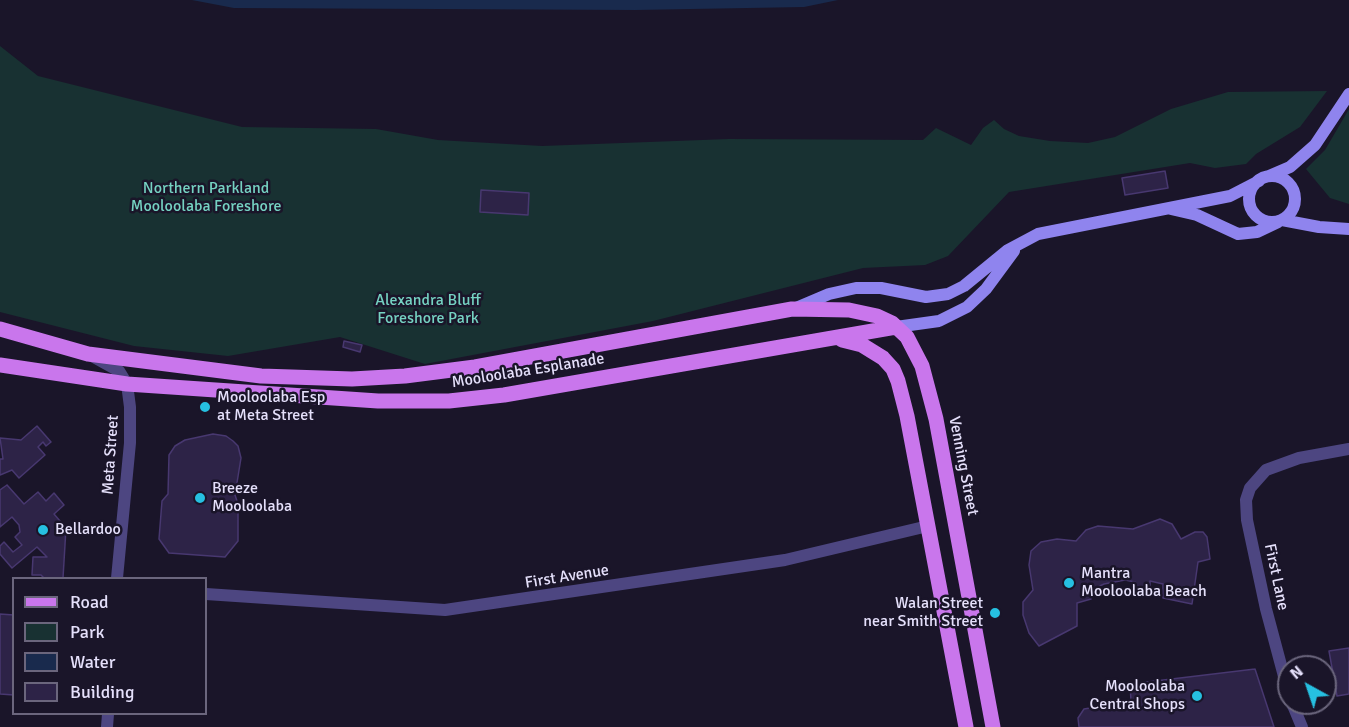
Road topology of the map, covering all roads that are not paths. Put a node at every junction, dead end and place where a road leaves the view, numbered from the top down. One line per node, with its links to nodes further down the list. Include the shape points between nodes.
1 (1349, 94): 2 (main road, Mooloolaba Esplanade, via 1309,151 1290,167)
2 (1264, 179): 3 (main road, Mooloolaba Esplanade, via 1232,195); 4 (main road, via 1283,179 1294,192 1293,209); 4 (main road, via 1250,193 1251,209 1263,220)
3 (1167, 209): 4 (main road, Mooloolaba Esplanade, via 1197,215 1238,234 1253,233); 6 (main road, Mooloolaba Esplanade, via 1057,228)
4 (1281, 220): 5 (main road)
5 (1349, 229)
6 (1023, 241): 7 (main road, Mooloolaba Esplanade, via 948,294 920,297 881,288 856,288); 8 (main road, Mooloolaba Esplanade, via 967,307 939,321)
7 (792, 309): 8 (main road, Venning Street, via 861,311); 11 (main road, Mooloolaba Esplanade, via 485,365 389,378 261,376)
8 (896, 327): 10 (main road, Mooloolaba Esplanade); 20 (main road, Venning Street, via 921,360 936,419)
9 (0, 329): 11 (main road, Mooloolaba Esplanade)
10 (830, 339): 13 (main road, Mooloolaba Esplanade, via 504,395 448,401 378,401); 15 (main road, via 862,345 893,369 907,416)
11 (88, 354): 13 (street, via 119,371)
12 (0, 365): 13 (main road, Mooloolaba Esplanade)
13 (127, 384): 16 (street, Meta Street, via 130,443)
14 (1349, 449): 18 (street, First Lane, via 1299,458 1266,470 1250,488 1247,520)
15 (928, 526): 17 (street, First Avenue, via 785,560 446,610); 19 (main road)
16 (117, 577)
17 (207, 594)
18 (1278, 655)
19 (966, 727)
20 (993, 727)

